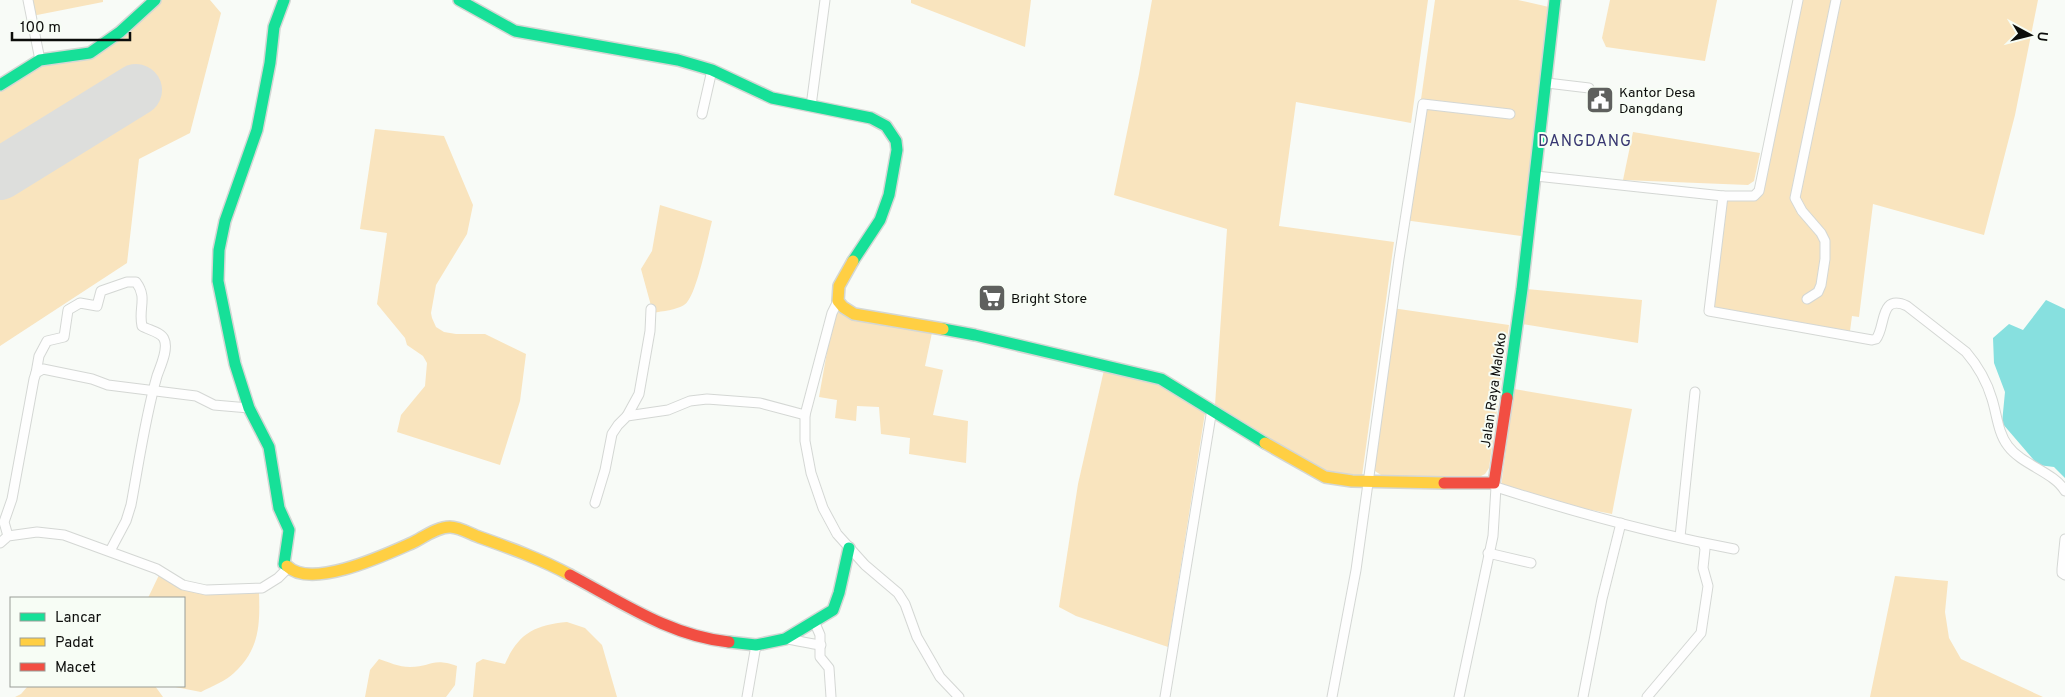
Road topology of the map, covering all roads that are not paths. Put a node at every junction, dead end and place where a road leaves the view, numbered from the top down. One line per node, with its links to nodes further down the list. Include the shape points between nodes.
1 (28, 0): 9 (street)
2 (155, 0): 9 (street, via 120,32 90,53)
3 (284, 0): 25 (street, via 274,27 257,130 225,221 219,250 218,281 235,364)
4 (459, 0): 10 (street, via 515,31 678,60)
5 (825, 0): 14 (street)
6 (1555, 0): 11 (street, Jalan Raya Maloko)
7 (1798, 0): 18 (street, via 1759,190 1754,196)
8 (1836, 0): 19 (street, via 1795,198 1825,242 1821,285 1818,292)
9 (40, 60): 12 (street)
10 (712, 70): 14 (street, via 772,98); 15 (street)
11 (1547, 83): 13 (street); 17 (street, Jalan Raya Maloko)
12 (0, 85)
13 (1589, 88)
14 (811, 106): 20 (street, via 871,118 886,126 896,141 889,195 880,220 843,276)
15 (702, 114)
16 (1510, 114): 29 (street, via 1423,104)
17 (1536, 176): 18 (street); 30 (street, Jalan Raya Maloko)
18 (1723, 196): 31 (street, via 1709,311 1876,340 1885,310 1896,303 1907,306 1974,360 1990,391 2000,432 2008,446 2059,483)
19 (1807, 299)
20 (838, 301): 26 (street, via 854,314 966,334 1147,375 1176,386); 27 (street)
21 (651, 310): 28 (street, via 639,394)
22 (36, 373): 23 (street, via 43,369 108,385); 23 (street, via 39,356 47,341 64,337 68,310 80,304 96,306 101,291 136,282 142,289 142,326 166,341); 34 (street, via 12,499 4,522)
23 (153, 390): 25 (street, via 196,396 214,405); 41 (street, via 131,505)
24 (1695, 392): 35 (street)
25 (249, 408): 44 (street, via 266,438 279,508 289,530 284,564)
26 (1212, 409): 29 (street, via 1315,472 1338,480); 53 (street)
27 (805, 415): 28 (street, via 760,403 708,399 668,410); 39 (street, via 805,441 811,473 830,524)
28 (627, 416): 32 (street, via 612,434)
29 (1368, 481): 30 (street); 54 (street, via 1356,570)
30 (1494, 486): 33 (street); 42 (street, via 1493,536)
31 (2065, 491)
32 (595, 503)
33 (1621, 522): 35 (street); 56 (street)
34 (8, 536): 37 (street); 41 (street, via 56,533)
35 (1680, 537): 38 (street)
36 (2065, 539): 45 (street, via 2062,569)
37 (0, 543)
38 (1703, 543): 40 (street); 57 (street, via 1702,568 1708,586 1701,633)
39 (849, 548): 46 (street, via 833,610); 52 (street, via 898,593 917,637 940,677)
40 (1734, 548)
41 (110, 551): 44 (street, via 157,570 183,585 206,590 262,588)
42 (1488, 554): 43 (street); 55 (street)
43 (1531, 564)
44 (287, 569): 48 (street, via 308,575 329,574 442,528 452,527 545,561 659,624 717,641)
45 (2065, 575)
46 (814, 621): 47 (street); 49 (street)
47 (785, 639): 48 (street); 49 (street)
48 (756, 645): 50 (street)
49 (821, 645): 51 (street, via 820,657 829,668)
50 (747, 697)
51 (831, 697)
52 (959, 697)
53 (1165, 697)
54 (1332, 697)
55 (1459, 697)
56 (1583, 697)
57 (1647, 697)

